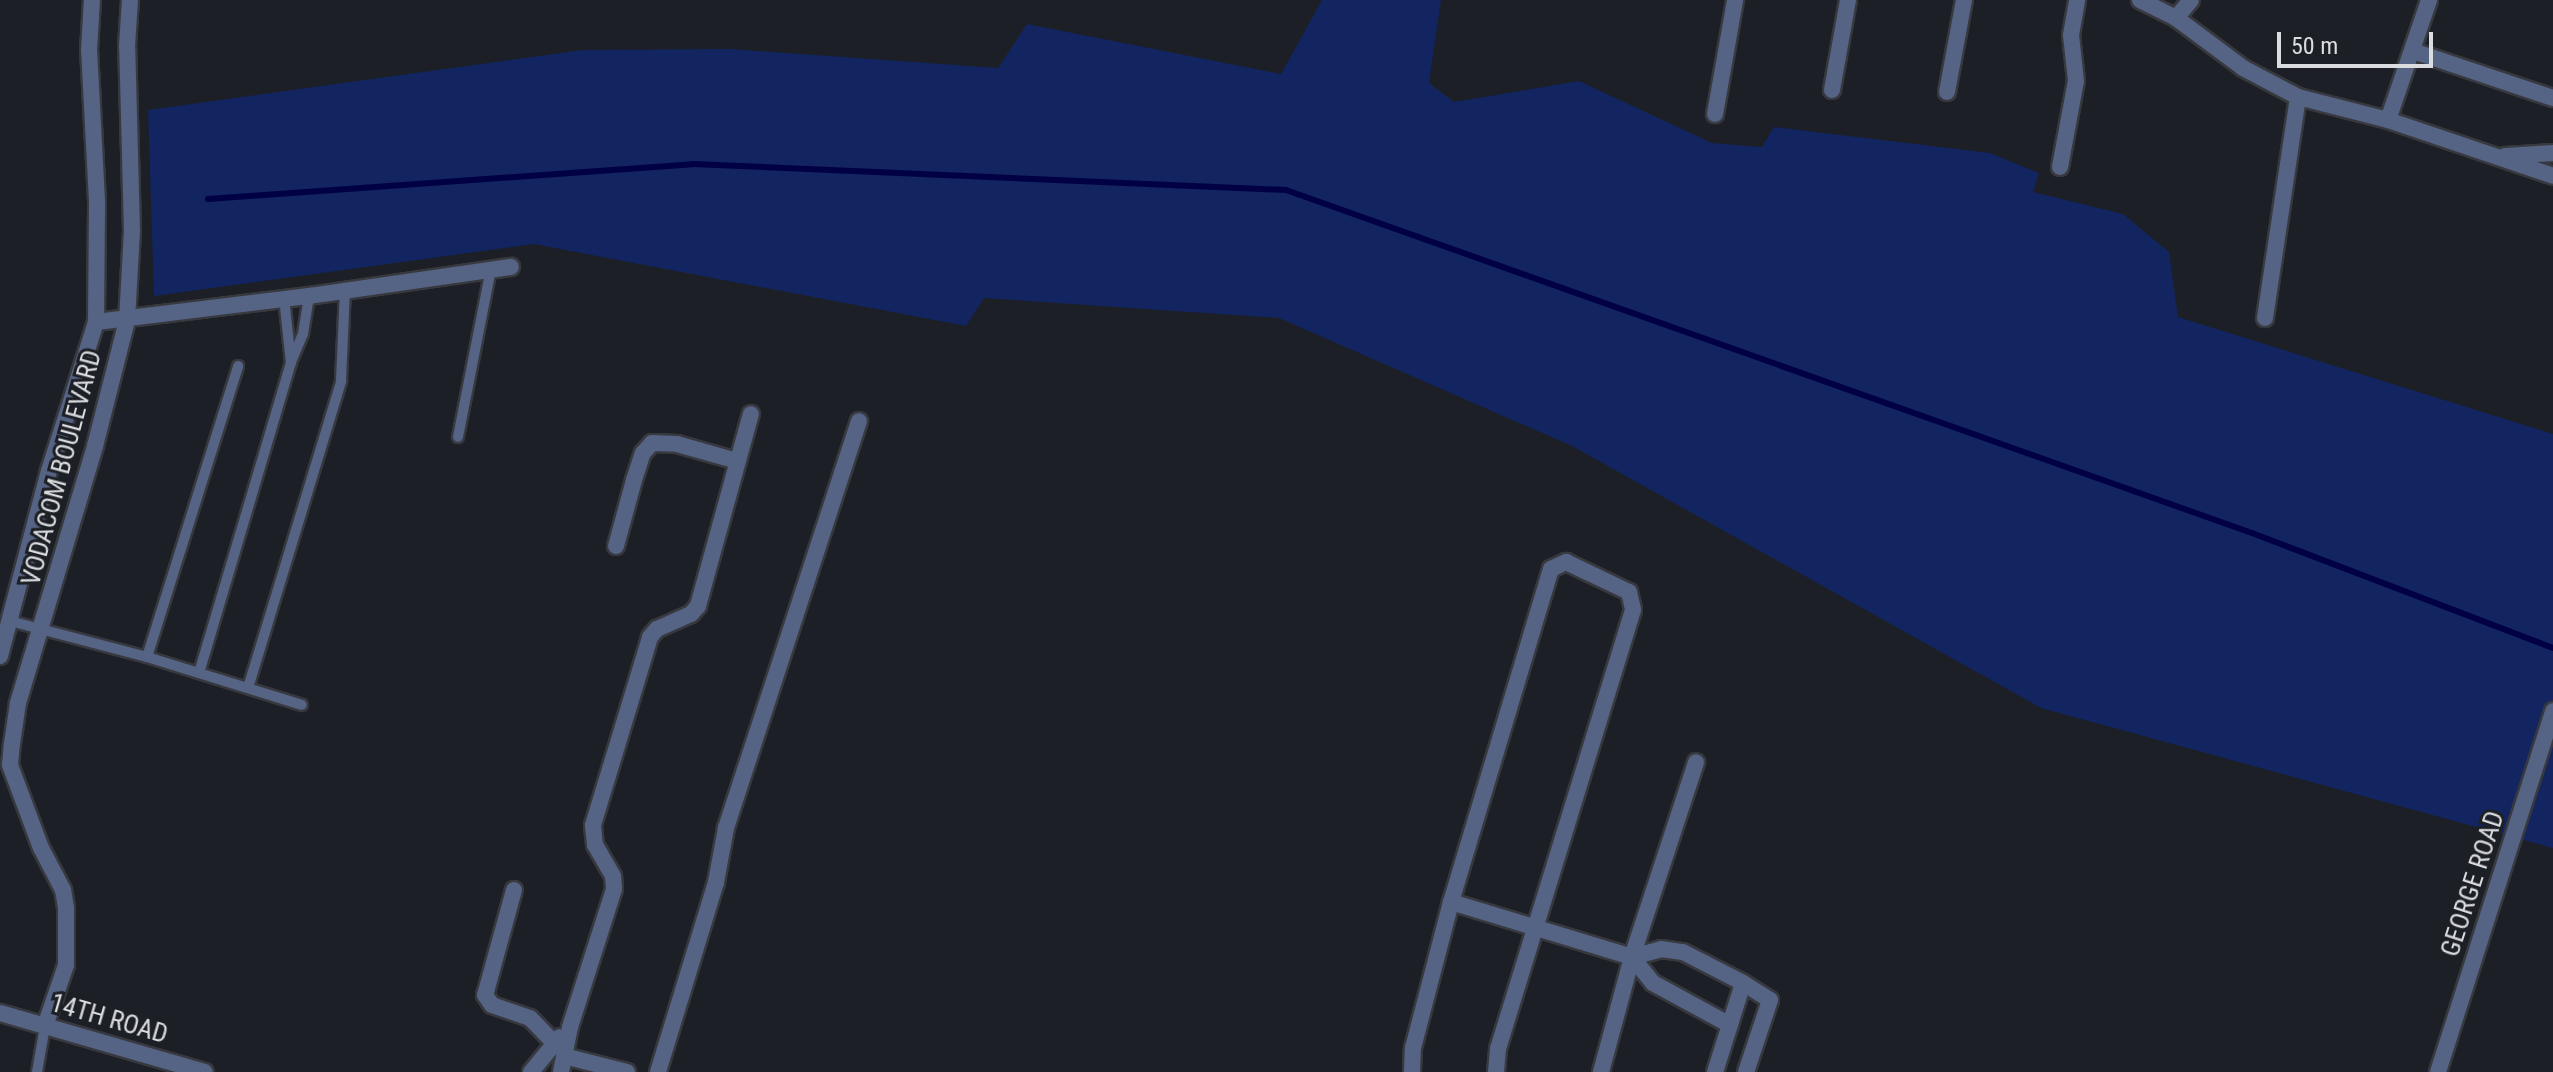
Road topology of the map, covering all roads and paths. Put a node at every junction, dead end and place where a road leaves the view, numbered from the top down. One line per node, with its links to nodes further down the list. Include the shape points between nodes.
1 (92, 0): 29 (street, VODACOM BOULEVARD)
2 (130, 0): 28 (street, VODACOM BOULEVARD, via 132,231)
3 (1735, 0): 16 (street)
4 (1848, 0): 12 (street)
5 (1964, 0): 13 (street)
6 (2077, 0): 20 (street, via 2071,35 2075,90)
7 (2140, 0): 10 (street)
8 (2191, 0): 10 (street)
9 (2429, 0): 11 (street)
10 (2176, 18): 14 (street, via 2243,68)
11 (2413, 51): 15 (street); 17 (street)
12 (1832, 90)
13 (1947, 92)
14 (2298, 97): 17 (street); 27 (street)
15 (2553, 98)
16 (1715, 114)
17 (2388, 120): 19 (street)
18 (2553, 153): 19 (street)
19 (2500, 156): 21 (street)
20 (2060, 167)
21 (2553, 176)
22 (511, 267): 23 (street)
23 (491, 269): 24 (street); 34 (lane)
24 (345, 291): 25 (street); 42 (lane, via 338,397)
25 (309, 296): 26 (street); 30 (lane, via 303,334)
26 (284, 298): 28 (street); 30 (lane)
27 (2265, 318)
28 (127, 320): 29 (street); 38 (street, VODACOM BOULEVARD)
29 (96, 322): 37 (street, VODACOM BOULEVARD)
30 (291, 363): 41 (lane)
31 (238, 366): 40 (lane)
32 (751, 414): 35 (street)
33 (859, 421): 59 (street, via 726,828 716,882)
34 (458, 437)
35 (737, 461): 36 (street, via 677,444 652,443 643,453); 54 (street, via 698,606 650,637 593,825 595,845 613,876 614,889)
36 (616, 546)
37 (10, 621): 38 (lane); 39 (street, VODACOM BOULEVARD)
38 (42, 630): 40 (lane); 53 (street, VODACOM BOULEVARD, via 18,703 10,765 66,908 66,965)
39 (0, 656)
40 (147, 657): 41 (lane)
41 (199, 673): 42 (lane)
42 (248, 688): 43 (lane)
43 (302, 705)
44 (2553, 711): 65 (street, GEORGE ROAD)
45 (1696, 762): 49 (street)
46 (514, 890): 54 (street, via 485,995 492,1005 530,1018)
47 (1451, 902): 48 (street); 48 (street, via 1551,569 1566,562 1629,592 1634,601); 60 (street, via 1413,1048)
48 (1536, 930): 49 (street); 61 (street, via 1498,1049)
49 (1632, 957): 50 (street, via 1661,949 1683,952); 52 (street, via 1653,983); 62 (street)
50 (1743, 983): 52 (street); 64 (street, via 1770,1000)
51 (0, 1013): 53 (street, 14TH ROAD)
52 (1730, 1025): 63 (street)
53 (45, 1026): 55 (lane); 56 (street, 14TH ROAD)
54 (560, 1057): 57 (street); 58 (street)
55 (37, 1072)
56 (205, 1072)
57 (531, 1072)
58 (627, 1072)
59 (658, 1072)
60 (1412, 1072)
61 (1496, 1072)
62 (1601, 1072)
63 (1715, 1072)
64 (1746, 1072)
65 (2438, 1072)

